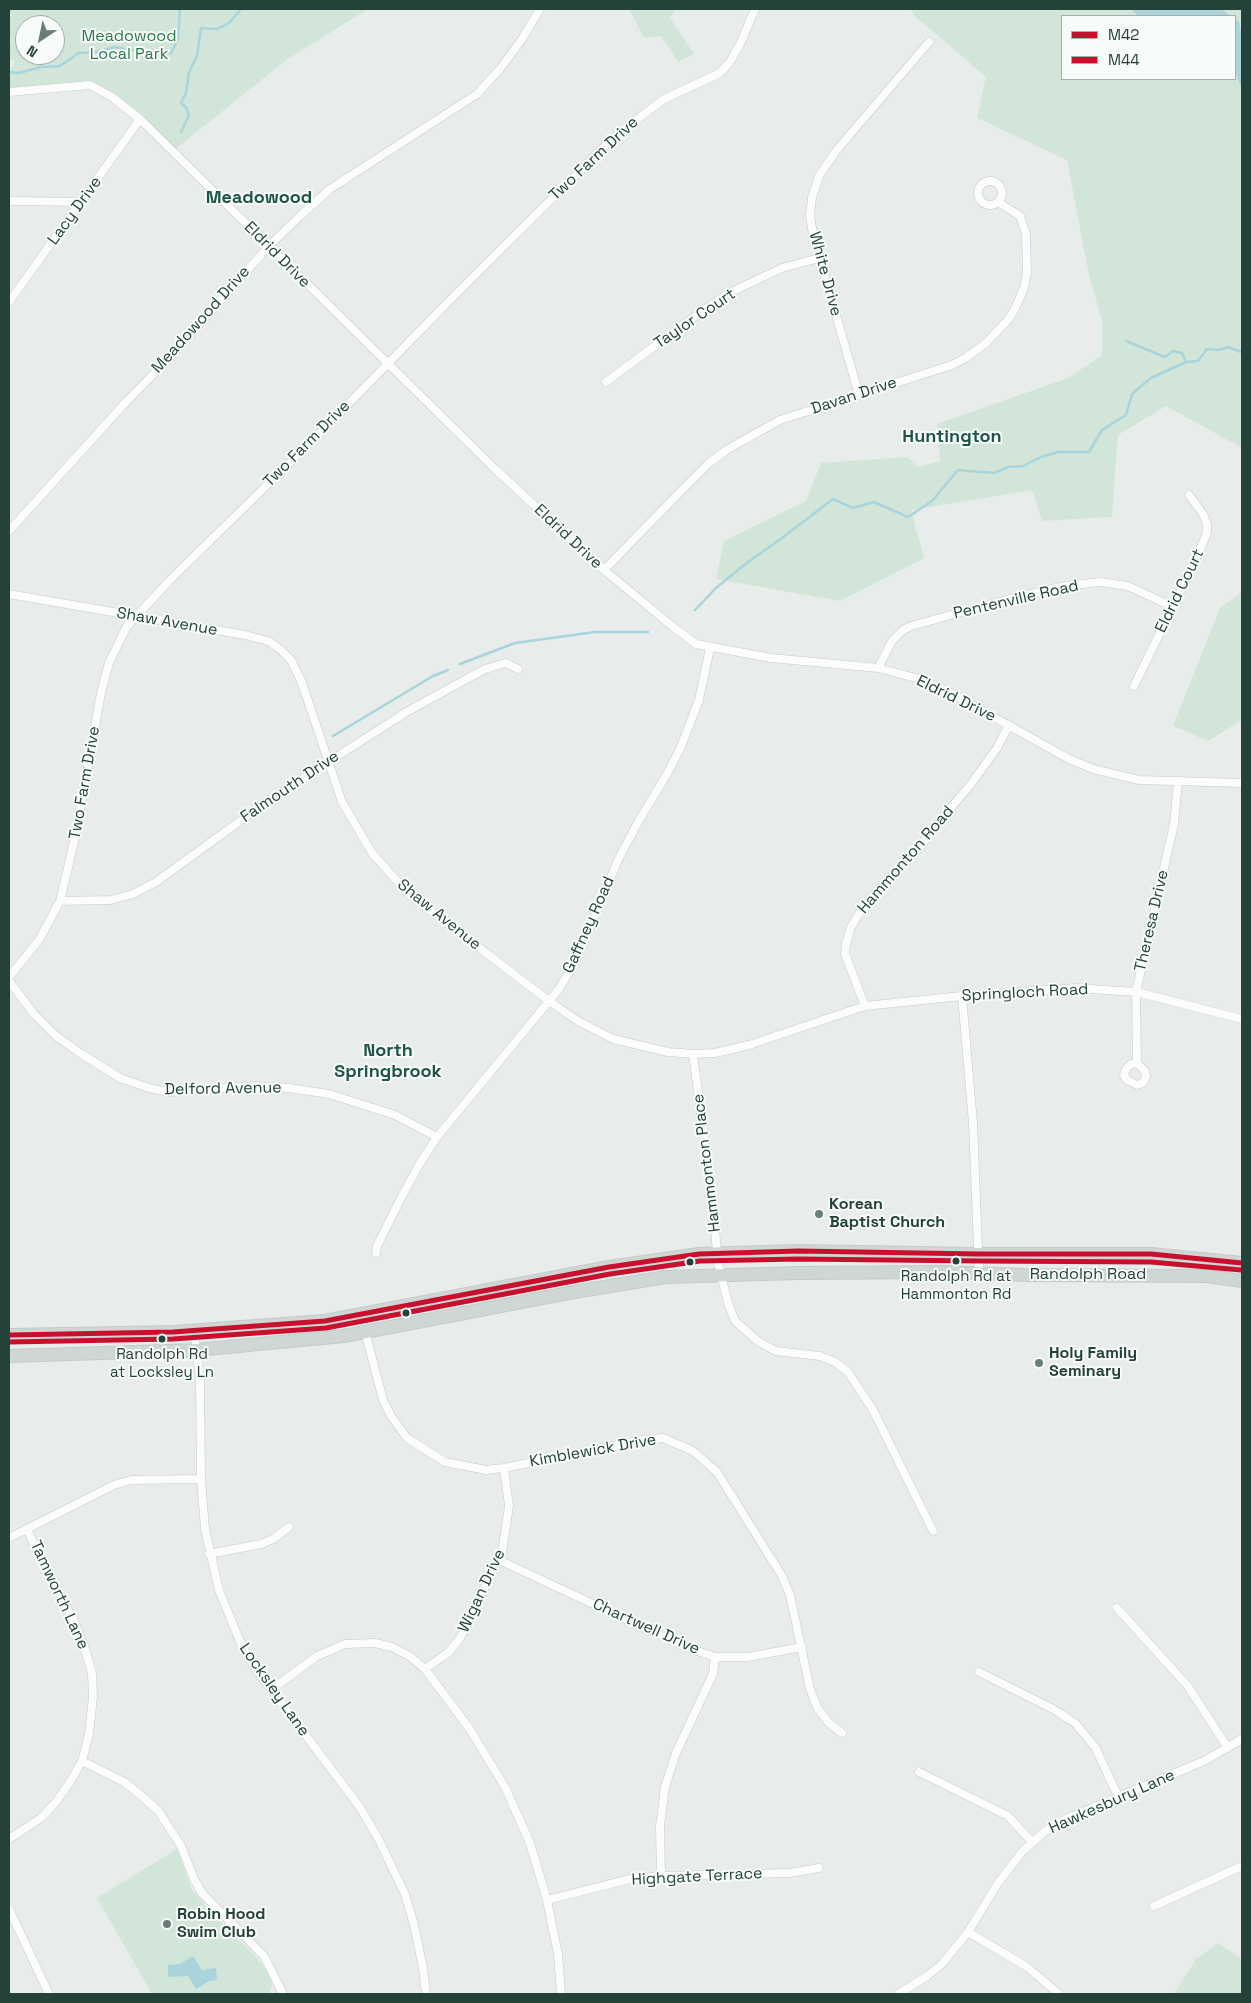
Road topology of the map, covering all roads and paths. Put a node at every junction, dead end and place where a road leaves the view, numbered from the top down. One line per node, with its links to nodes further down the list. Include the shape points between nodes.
1 (540, 9): 9 (street, Meadowood Drive, via 505,61 477,94 330,190)
2 (755, 9): 12 (street, Two Farm Drive, via 741,42 720,73 664,99 614,137)
3 (929, 42): 10 (street, White Drive, via 836,151 819,176 810,216)
4 (9, 92): 5 (street, Eldrid Drive, via 90,85)
5 (140, 119): 7 (street, Lacy Drive); 9 (street, Eldrid Drive)
6 (9, 201): 7 (street)
7 (81, 202): 11 (street, Lacy Drive)
8 (998, 202): 14 (street, Davan Drive, via 1020,216 1028,254 1024,288 1007,321 986,343 952,365)
9 (269, 246): 12 (street, Eldrid Drive); 16 (street, Meadowood Drive)
10 (819, 258): 13 (street, Taylor Court, via 782,268 727,294); 14 (street, White Drive)
11 (9, 302)
12 (388, 364): 17 (street, Eldrid Drive); 20 (street, Two Farm Drive)
13 (606, 382)
14 (859, 395): 17 (street, Davan Drive, via 780,420 728,449 682,490)
15 (1190, 495): 19 (street, Eldrid Court, via 1203,514 1207,533)
16 (9, 531)
17 (604, 570): 21 (street, Eldrid Drive, via 696,644)
18 (9, 594): 20 (street, Shaw Avenue)
19 (1173, 607): 22 (street, Pentenville Road, via 1128,586 1100,582 1065,586 911,626 892,640); 24 (street, Eldrid Court)
20 (136, 616): 26 (street, Shaw Avenue, via 245,635 268,641 280,649 291,660 302,683); 29 (street, Two Farm Drive, via 126,626 109,663 76,838)
21 (710, 648): 22 (street, Eldrid Drive, via 771,658); 34 (street, Gaffney Road, via 699,700 680,749 619,858 576,960)
22 (878, 668): 25 (street, Eldrid Drive, via 916,678 947,691)
23 (518, 669): 26 (street, Falmouth Drive, via 506,663 485,669 408,711)
24 (1134, 686)
25 (1009, 725): 27 (street, Eldrid Drive, via 1092,769 1139,780); 35 (street, Hammonton Road, via 971,784 920,848 876,892 850,927 846,954)
26 (328, 761): 29 (street, Falmouth Drive, via 156,882 133,894 111,900); 34 (street, Shaw Avenue, via 350,817 372,853 389,872 410,894)
27 (1178, 781): 28 (street, Eldrid Drive); 32 (street, Theresa Drive, via 1174,824)
28 (1242, 782)
29 (60, 901): 30 (street, Two Farm Drive, via 39,940)
30 (9, 977)
31 (9, 981): 39 (street, Delford Avenue, via 56,1036 120,1078 171,1092 255,1086 328,1094 395,1115)
32 (1136, 992): 33 (street, Springloch Road, via 1075,988); 36 (street, Springloch Road); 38 (street, Theresa Drive)
33 (962, 996): 35 (street, Springloch Road); 42 (street, via 973,1123)
34 (549, 1001): 37 (street, Shaw Avenue, via 613,1039 668,1052); 39 (street, Gaffney Road)
35 (865, 1006): 37 (street, Shaw Avenue, via 749,1045 715,1053)
36 (1242, 1019)
37 (693, 1054): 41 (street, Hammonton Place)
38 (1137, 1063)
39 (437, 1137): 40 (street, Gaffney Road, via 401,1198)
40 (376, 1253)
41 (717, 1254): 42 (main road, Randolph Road); 45 (street, Hammonton Place); 47 (main road, Randolph Road, via 609,1267 325,1321)
42 (979, 1254): 43 (main road, Randolph Road, via 1151,1254); 44 (street)
43 (1242, 1263)
44 (979, 1273): 45 (main road, Randolph Road, via 797,1272); 46 (main road, Randolph Road, via 1207,1276)
45 (721, 1276): 48 (main road, Randolph Road, via 666,1277 614,1284); 56 (street, Hammonton Place, via 735,1322 759,1342 776,1351 820,1356 848,1372 873,1410)
46 (1242, 1281)
47 (194, 1331): 49 (main road, Randolph Road); 50 (street, Locksley Lane)
48 (365, 1331): 50 (main road, Randolph Road, via 344,1336); 52 (street, Kimblewick Drive, via 383,1400 407,1438 444,1462 486,1470)
49 (9, 1335)
50 (196, 1350): 51 (main road, Randolph Road); 53 (street, Locksley Lane, via 200,1380)
51 (9, 1356)
52 (504, 1468): 59 (street, Wigan Drive, via 509,1516); 61 (street, Kimblewick Drive, via 663,1438 693,1451 718,1472 773,1559 790,1595)
53 (201, 1479): 55 (street, via 138,1480 114,1485); 58 (street, Locksley Lane)
54 (289, 1527): 58 (street, via 261,1544)
55 (28, 1530): 57 (street); 69 (street, Tamworth Lane, via 74,1621 92,1673 92,1718)
56 (933, 1531)
57 (9, 1538)
58 (210, 1554): 65 (street, Locksley Lane, via 231,1621 255,1668)
59 (499, 1560): 62 (street, Chartwell Drive, via 683,1646); 63 (street, Wigan Drive, via 460,1638)
60 (1117, 1608): 68 (street, via 1187,1684)
61 (802, 1647): 62 (street, Chartwell Drive, via 748,1657); 66 (street, Kimblewick Drive, via 810,1689 818,1709 828,1723)
62 (715, 1656): 76 (street, via 713,1674 676,1753 665,1787 660,1826)
63 (425, 1670): 65 (street, via 411,1657 392,1647 375,1643 345,1644 316,1656); 77 (street, via 470,1728 505,1787 530,1843)
64 (979, 1672): 71 (street, via 1053,1708 1075,1724 1095,1747)
65 (271, 1690): 84 (street, Locksley Lane, via 359,1806 378,1838 405,1894)
66 (842, 1733)
67 (1242, 1739): 68 (street, Hawkesbury Lane)
68 (1228, 1748): 71 (street, Hawkesbury Lane)
69 (82, 1761): 72 (street, Tamworth Lane, via 46,1812); 83 (street, via 124,1782 159,1812 181,1846 202,1893 264,1956)
70 (919, 1772): 73 (street, via 1008,1816)
71 (1118, 1796): 73 (street, Hawkesbury Lane, via 1066,1819)
72 (9, 1839)
73 (1032, 1842): 80 (street, Hawkesbury Lane, via 998,1883)
74 (1242, 1866): 78 (street)
75 (819, 1868): 76 (street, Highgate Terrace, via 790,1873)
76 (661, 1876): 77 (street, Highgate Terrace, via 629,1880)
77 (547, 1900): 85 (street, via 558,1954)
78 (1154, 1906)
79 (9, 1909): 82 (street)
80 (968, 1932): 81 (street, Hawkesbury Lane, via 942,1964); 88 (street, via 1027,1967)
81 (911, 1987): 86 (street, Hawkesbury Lane); 87 (street)
82 (49, 1994)
83 (283, 1994)
84 (426, 1994)
85 (561, 1994)
86 (898, 1994)
87 (915, 1994)
88 (1059, 1994)

